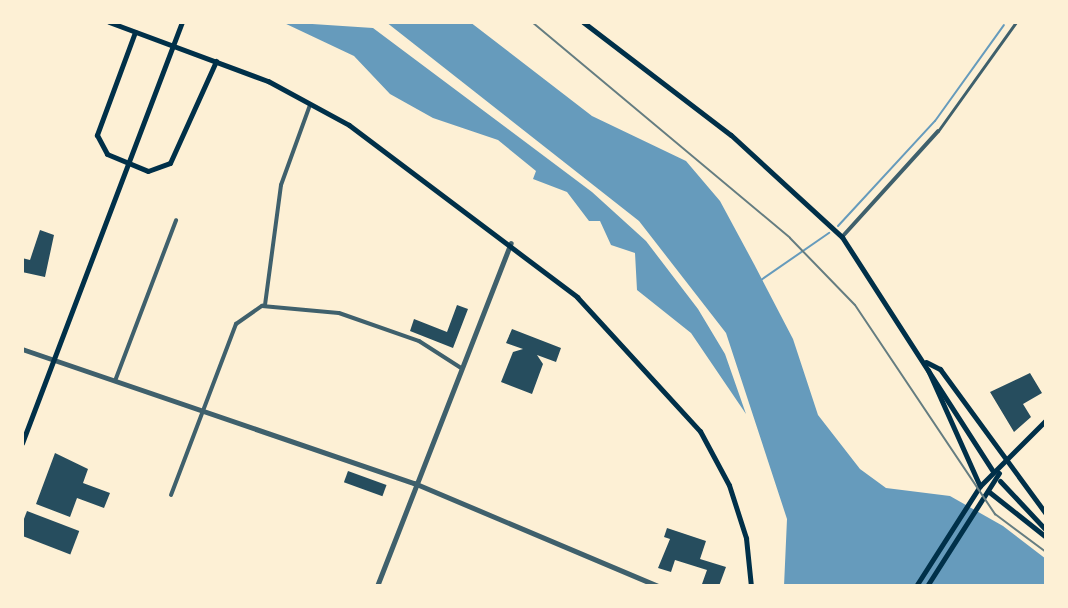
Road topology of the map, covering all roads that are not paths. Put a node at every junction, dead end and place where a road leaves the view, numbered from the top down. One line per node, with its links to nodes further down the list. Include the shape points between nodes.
1 (109, 22): 5 (main road)
2 (182, 22): 9 (main road)
3 (583, 22): 11 (main road, via 731,135)
4 (1016, 22): 8 (street)
5 (135, 32): 6 (main road); 9 (main road, via 97,135 107,154)
6 (216, 61): 7 (main road); 9 (main road, via 170,163 154,172)
7 (311, 103): 12 (main road); 13 (street, via 281,185)
8 (938, 131): 11 (street)
9 (129, 163): 15 (main road)
10 (176, 220): 18 (street)
11 (842, 237): 16 (main road)
12 (511, 243): 17 (street); 34 (main road, via 577,297 700,431 729,485)
13 (265, 305): 17 (street, via 339,313 419,341); 19 (street, via 236,324)
14 (22, 349): 15 (street)
15 (57, 361): 18 (street); 21 (main road)
16 (925, 361): 22 (main road, via 940,369); 23 (main road); 26 (main road)
17 (461, 368): 25 (street)
18 (115, 381): 19 (street)
19 (202, 411): 25 (street); 28 (street)
20 (1046, 420): 22 (main road)
21 (22, 443)
22 (1004, 466): 26 (main road); 27 (main road); 29 (main road)
23 (992, 470)
24 (1000, 481): 30 (main road)
25 (414, 483): 32 (street); 33 (street)
26 (980, 486): 35 (main road)
27 (987, 491): 31 (main road, via 999,495); 36 (main road)
28 (171, 495)
29 (1046, 514)
30 (1046, 530)
31 (1046, 537)
32 (377, 586)
33 (658, 586)
34 (751, 586)
35 (916, 586)
36 (927, 586)

